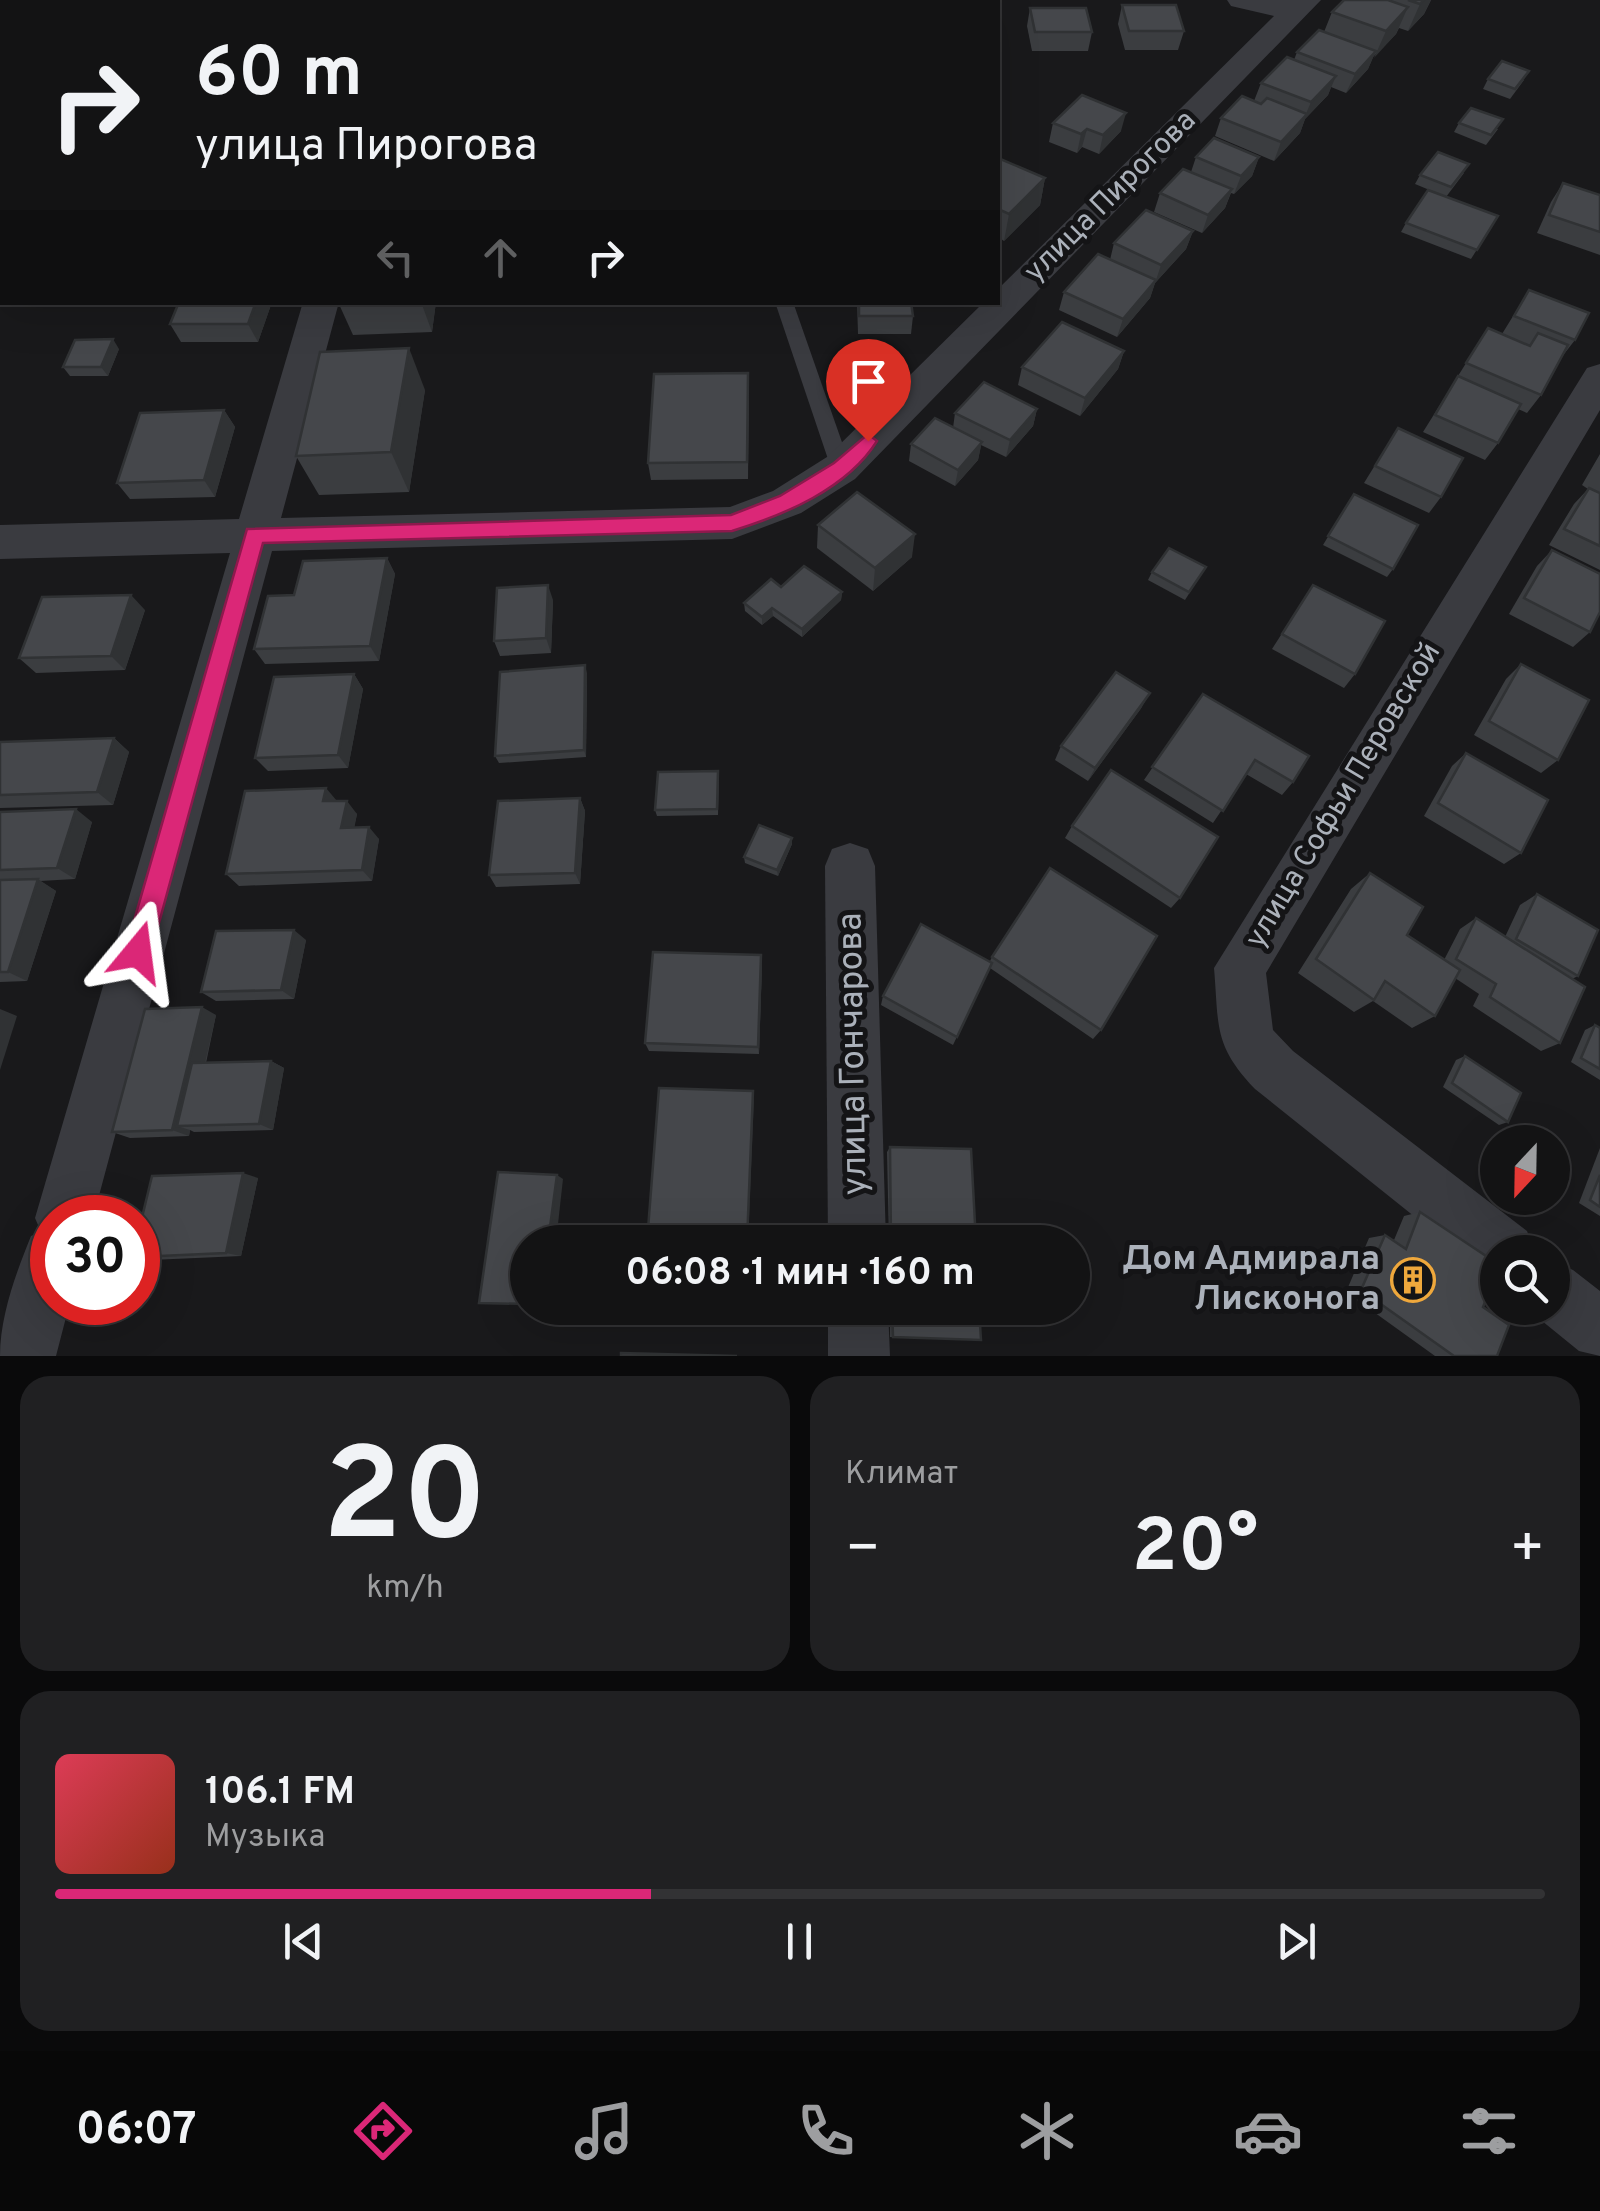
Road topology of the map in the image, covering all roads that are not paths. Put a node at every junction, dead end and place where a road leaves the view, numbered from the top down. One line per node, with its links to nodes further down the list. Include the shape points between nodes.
1 (1241, 0): 2 (street)
2 (1301, 6): 6 (street, улица Пирогова)
3 (320, 305): 7 (street)
4 (785, 305): 6 (lane)
5 (1600, 378): 12 (street, улица Софьи Перовской, via 1240,968 1247,1042)
6 (841, 468): 7 (street, улица Пирогова, via 787,502 732,523)
7 (254, 535): 8 (street, улица Пирогова); 10 (street)
8 (0, 542)
9 (850, 866): 11 (street, улица Гончарова)
10 (70, 1195)
11 (857, 1225)
12 (1484, 1235)
13 (1570, 1306): 16 (street)
14 (33, 1325): 17 (street)
15 (858, 1325): 18 (street)
16 (1600, 1330)
17 (25, 1356)
18 (858, 1356)

